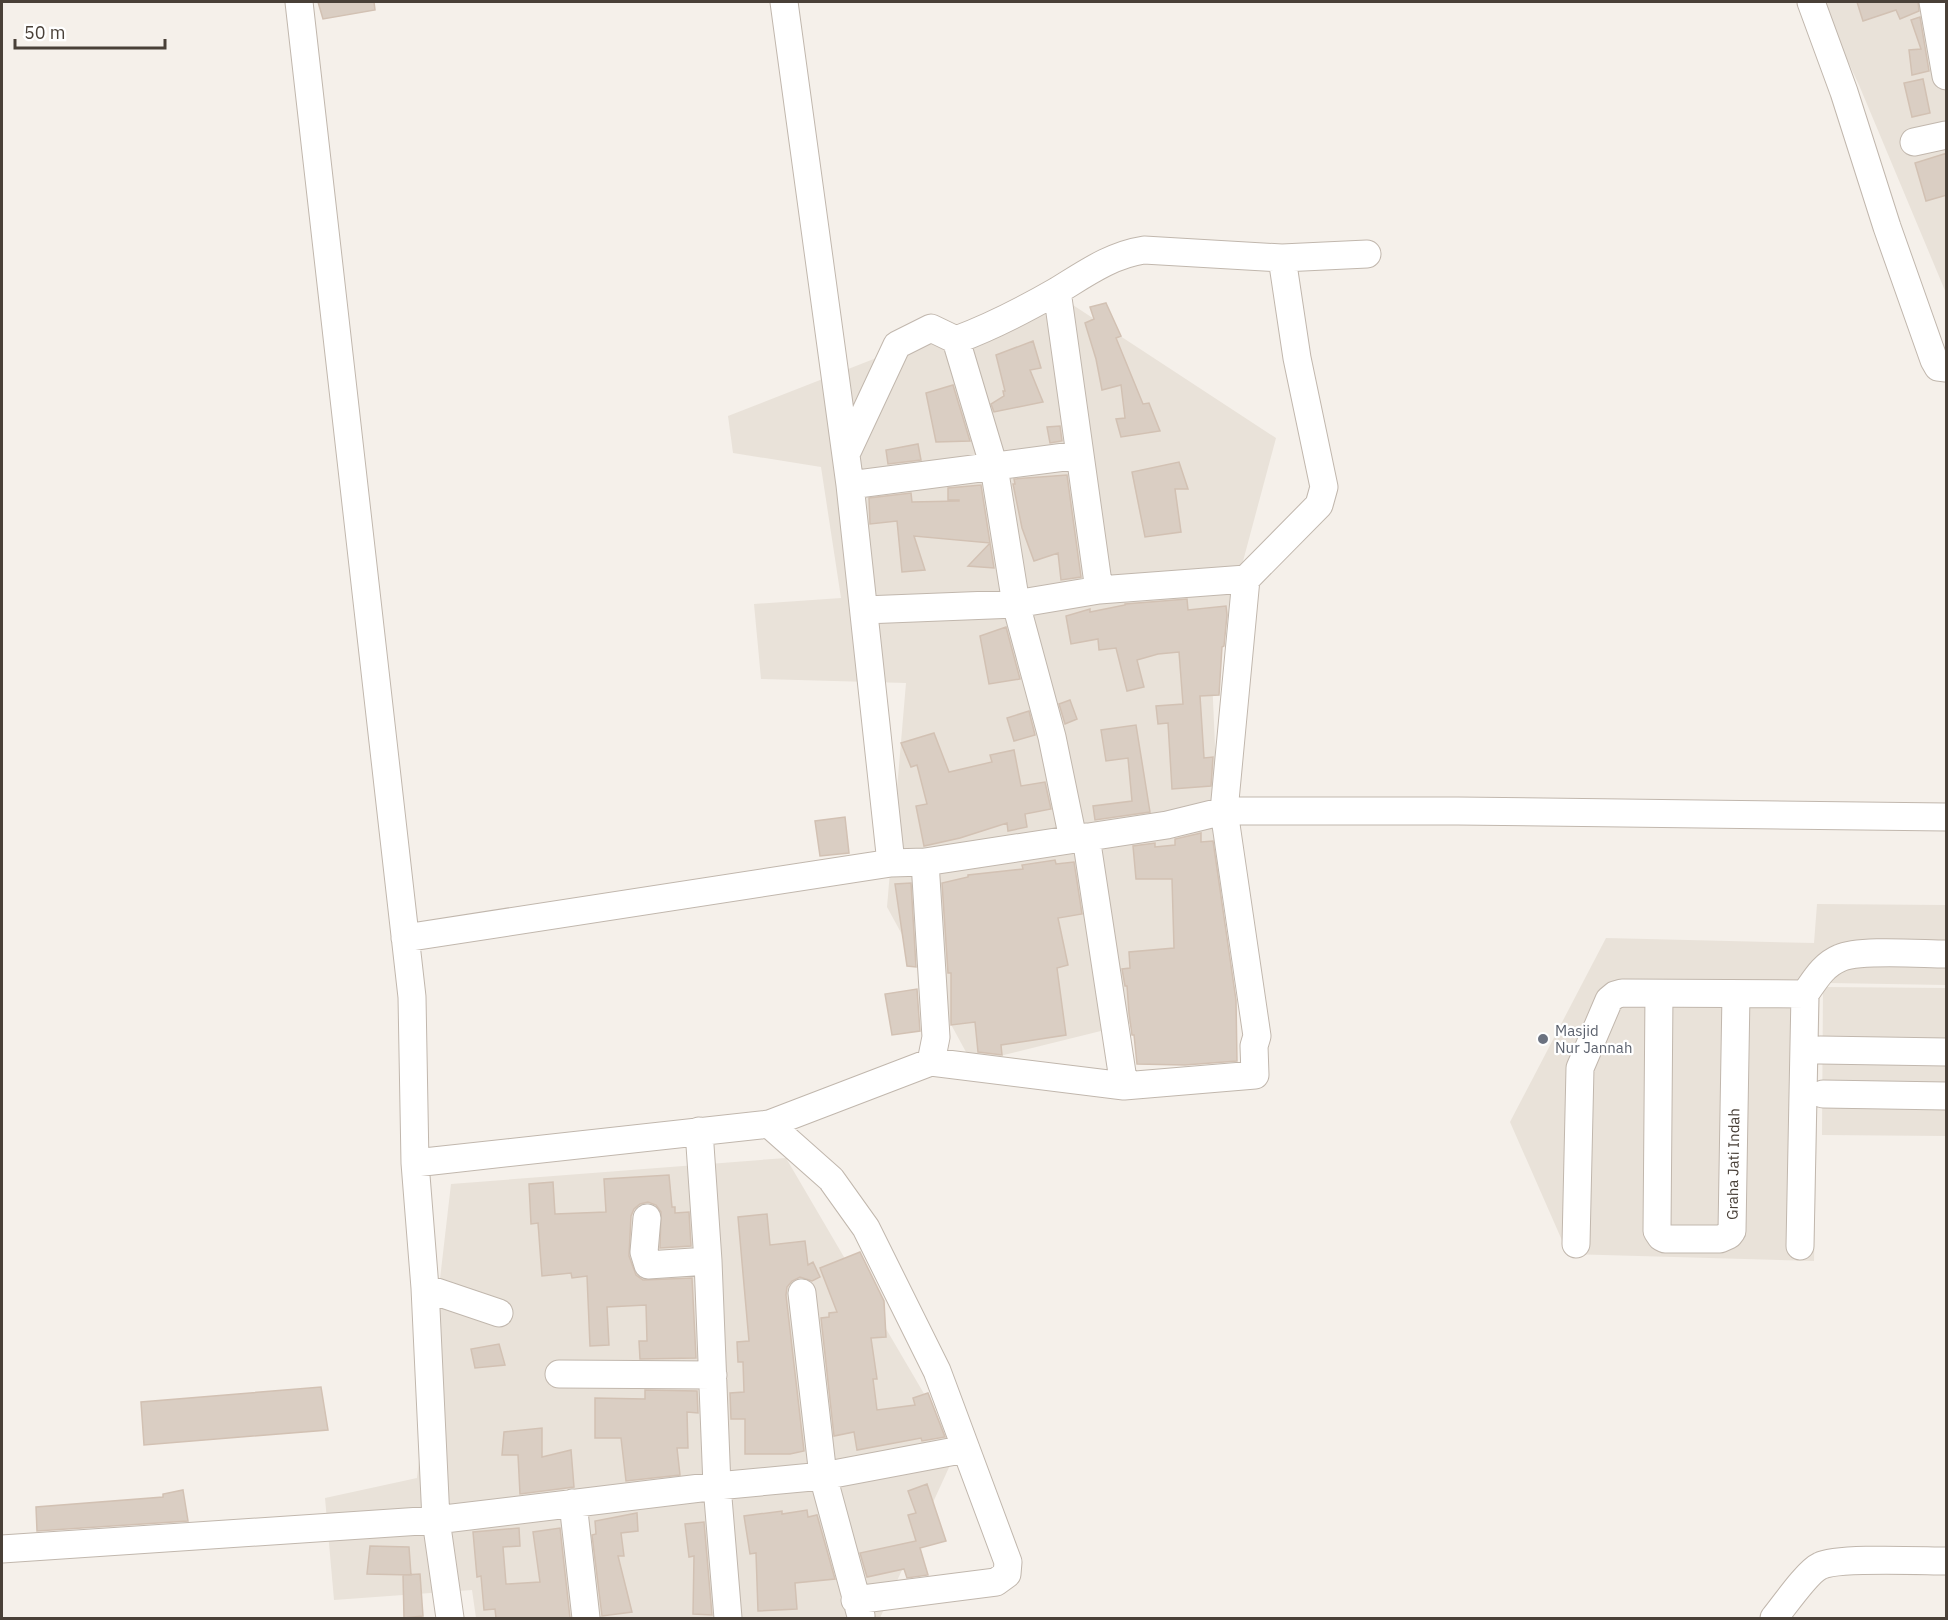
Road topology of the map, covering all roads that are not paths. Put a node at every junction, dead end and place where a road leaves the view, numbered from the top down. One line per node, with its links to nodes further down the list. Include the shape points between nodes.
1 (299, 2): 26 (street)
2 (784, 2): 13 (street)
3 (1811, 2): 12 (street, via 1934,360 1938,367)
4 (1933, 2): 5 (street)
5 (1947, 76)
6 (1947, 135): 7 (street)
7 (1914, 142)
8 (1367, 254): 9 (street)
9 (1282, 258): 10 (street, via 1128,252 1109,259); 17 (street, via 1297,358 1324,487 1319,505)
10 (1057, 291): 11 (street, via 984,330); 14 (street)
11 (956, 340): 13 (street, via 931,328 897,345); 15 (street)
12 (1947, 368)
13 (846, 454): 16 (street)
14 (1080, 455): 15 (street); 18 (street)
15 (994, 466): 16 (street); 19 (street)
16 (850, 485): 20 (street)
17 (1245, 579): 18 (street); 21 (street)
18 (1099, 590): 19 (street)
19 (1016, 604): 20 (street); 23 (street)
20 (864, 609): 25 (street)
21 (1224, 811): 22 (street); 23 (street, via 1167,825); 34 (street, via 1257,1036 1255,1075)
22 (1947, 817)
23 (1080, 838): 24 (street); 34 (street)
24 (925, 862): 25 (street); 33 (street, via 936,1037)
25 (891, 863): 26 (street)
26 (405, 938): 39 (street, via 412,997)
27 (1947, 954): 30 (street, via 1861,953 1840,957 1820,971)
28 (1659, 994): 29 (street); 29 (street, Graha Jati Indah, via 1657,1231 1665,1239 1720,1239 1732,1231); 41 (street, via 1622,993 1609,1000 1580,1068)
29 (1736, 994): 30 (street)
30 (1805, 994): 42 (street)
31 (1820, 1050): 32 (street)
32 (1947, 1052)
33 (931, 1062): 34 (street); 37 (street)
34 (1124, 1086)
35 (1823, 1094): 36 (street)
36 (1947, 1096)
37 (769, 1124): 38 (street); 49 (street, via 831,1179 866,1228 937,1371)
38 (699, 1131): 39 (street); 43 (street)
39 (415, 1163): 44 (street)
40 (646, 1218): 43 (street, via 644,1252 648,1265)
41 (1576, 1244)
42 (1800, 1246)
43 (708, 1262): 48 (street)
44 (425, 1288): 46 (street); 53 (street)
45 (802, 1293): 50 (street)
46 (499, 1312)
47 (559, 1374): 48 (street)
48 (713, 1376): 51 (street)
49 (966, 1449): 50 (street); 56 (street, via 1008,1562 1007,1574 996,1582)
50 (823, 1476): 51 (street); 56 (street)
51 (717, 1486): 52 (street); 59 (street)
52 (573, 1503): 53 (street); 58 (street)
53 (436, 1520): 54 (street); 57 (street)
54 (2, 1549)
55 (1947, 1561): 60 (street, via 1841,1562 1820,1566)
56 (858, 1610)
57 (450, 1618)
58 (586, 1618)
59 (728, 1618)
60 (1774, 1618)

